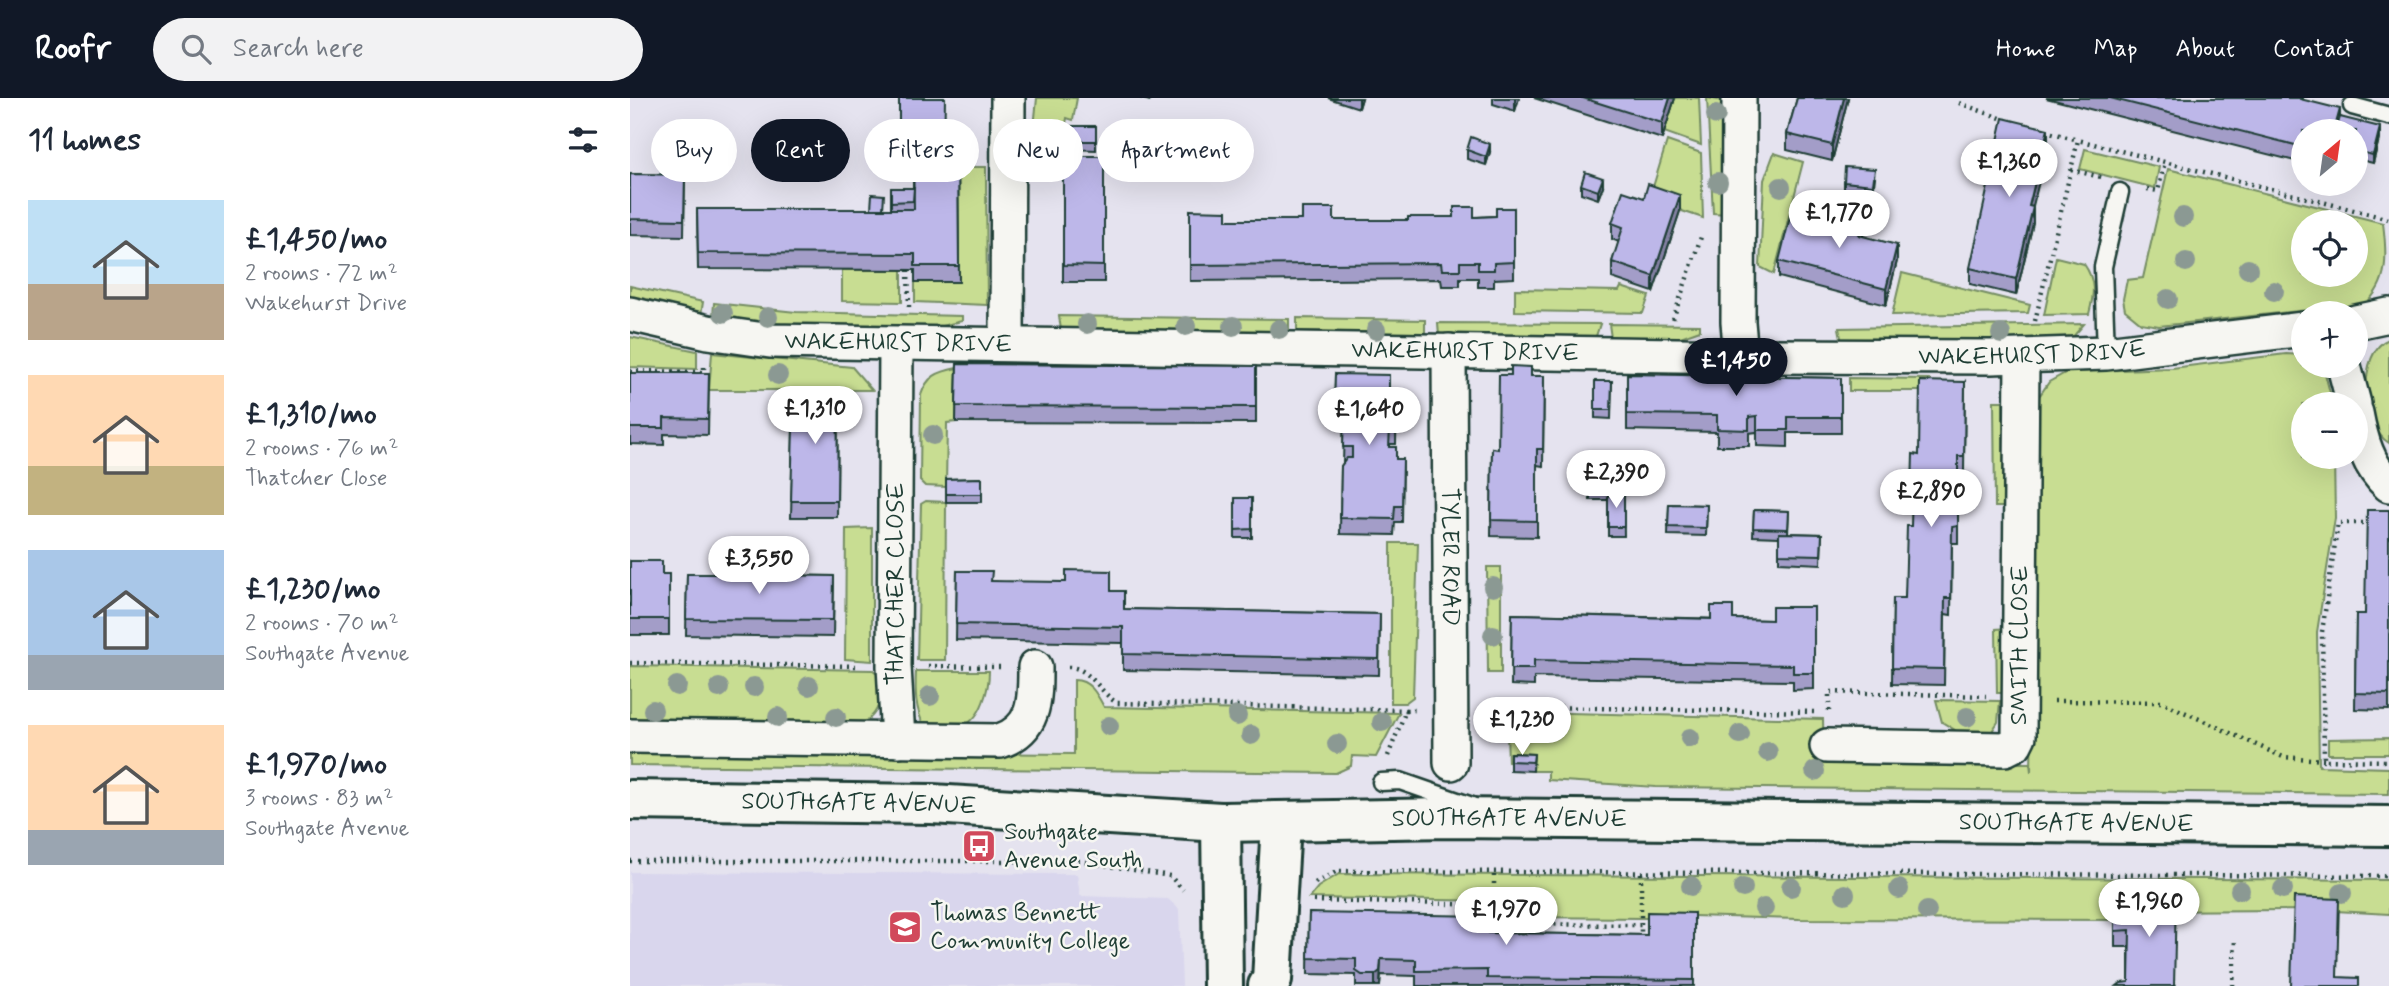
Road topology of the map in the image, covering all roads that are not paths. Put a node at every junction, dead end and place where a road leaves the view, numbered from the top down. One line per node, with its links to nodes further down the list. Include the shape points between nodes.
1 (1008, 98): 10 (street)
2 (1739, 98): 14 (street)
3 (2352, 106): 4 (lane)
4 (2389, 116)
5 (2120, 192): 13 (lane, via 2103,267)
6 (630, 314): 11 (street, WAKEHURST DRIVE, via 770,341)
7 (2389, 315): 8 (street)
8 (2368, 319)
9 (2291, 331): 13 (street, WAKEHURST DRIVE)
10 (1007, 343): 11 (street, WAKEHURST DRIVE); 12 (street, WAKEHURST DRIVE)
11 (896, 344): 20 (street, THATCHER CLOSE, via 894,666)
12 (1449, 351): 14 (street, WAKEHURST DRIVE); 23 (street, TYLER ROAD)
13 (2106, 353): 15 (street, WAKEHURST DRIVE)
14 (1741, 356): 15 (street, WAKEHURST DRIVE)
15 (2022, 356): 21 (street, SMITH CLOSE, via 2019,736 2015,744 2005,749)
16 (2368, 456): 17 (street, via 2378,476)
17 (2389, 485)
18 (1035, 667): 20 (street, via 1035,704 1014,737 1000,741)
19 (630, 736): 20 (street)
20 (898, 740)
21 (1827, 746)
22 (1381, 782): 23 (lane)
23 (1451, 788): 26 (main road, SOUTHGATE AVENUE); 27 (main road, SOUTHGATE AVENUE, via 1516,821)
24 (630, 800): 25 (main road, SOUTHGATE AVENUE, via 932,804)
25 (1221, 822): 26 (main road, SOUTHGATE AVENUE); 28 (main road)
26 (1281, 823): 29 (main road, via 1290,908)
27 (2389, 826)
28 (1223, 986)
29 (1269, 986)

